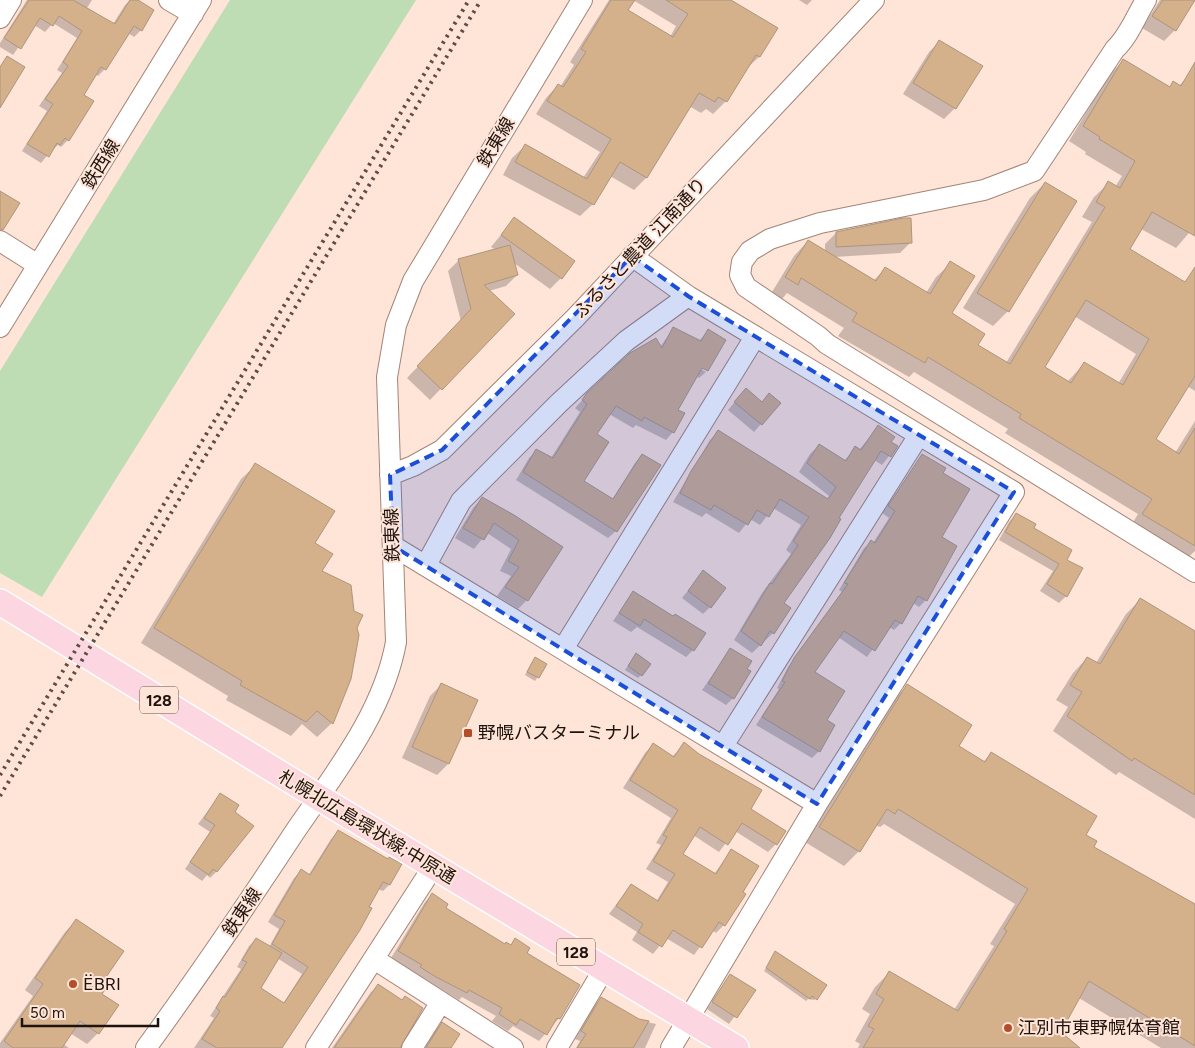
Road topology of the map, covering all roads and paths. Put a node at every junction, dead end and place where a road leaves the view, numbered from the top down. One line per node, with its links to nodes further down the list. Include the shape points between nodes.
1 (11, 0): 7 (street)
2 (169, 0): 6 (street)
3 (582, 0): 15 (street, 鉄東線, via 436,240 403,302 387,377)
4 (874, 0): 9 (street, ふるさと農道 江南通り)
5 (1146, 0): 18 (street, via 1125,40 1115,49 1034,171 984,190 820,223 770,239 750,251 742,262 740,275 746,287 827,344)
6 (197, 7): 10 (street, 鉄西線)
7 (0, 18)
8 (0, 242): 10 (street)
9 (632, 256): 11 (street); 15 (street, ふるさと農道 江南通り, via 576,317 442,450)
10 (38, 265): 12 (street, 鉄西線)
11 (688, 296): 13 (street); 17 (street, via 626,341 461,500)
12 (0, 327)
13 (755, 336): 14 (street); 20 (street)
14 (919, 435): 21 (street); 23 (street, via 1014,492)
15 (390, 475): 16 (street, 鉄東線)
16 (393, 546): 17 (street); 22 (street, 鉄東線, via 396,642 392,666 371,715)
17 (426, 565): 20 (street)
18 (1195, 572)
19 (0, 602): 22 (main road, 札幌北広島環状線;中原通 / 128)
20 (563, 649): 21 (street)
21 (722, 746): 23 (street)
22 (318, 797): 24 (main road, 札幌北広島環状線;中原通 / 128); 30 (street, 鉄東線, via 206,965)
23 (817, 804): 28 (street)
24 (433, 867): 25 (street); 26 (main road, 札幌北広島環状線;中原通 / 128)
25 (374, 959): 27 (street); 31 (street)
26 (604, 969): 28 (main road, 札幌北広島環状線;中原通 / 128); 33 (street)
27 (441, 1002): 29 (street); 32 (street)
28 (688, 1020): 34 (street); 35 (main road, 札幌北広島環状線;中原通 / 128)
29 (509, 1047)
30 (146, 1048)
31 (316, 1048)
32 (412, 1048)
33 (557, 1048)
34 (671, 1048)
35 (736, 1048)

